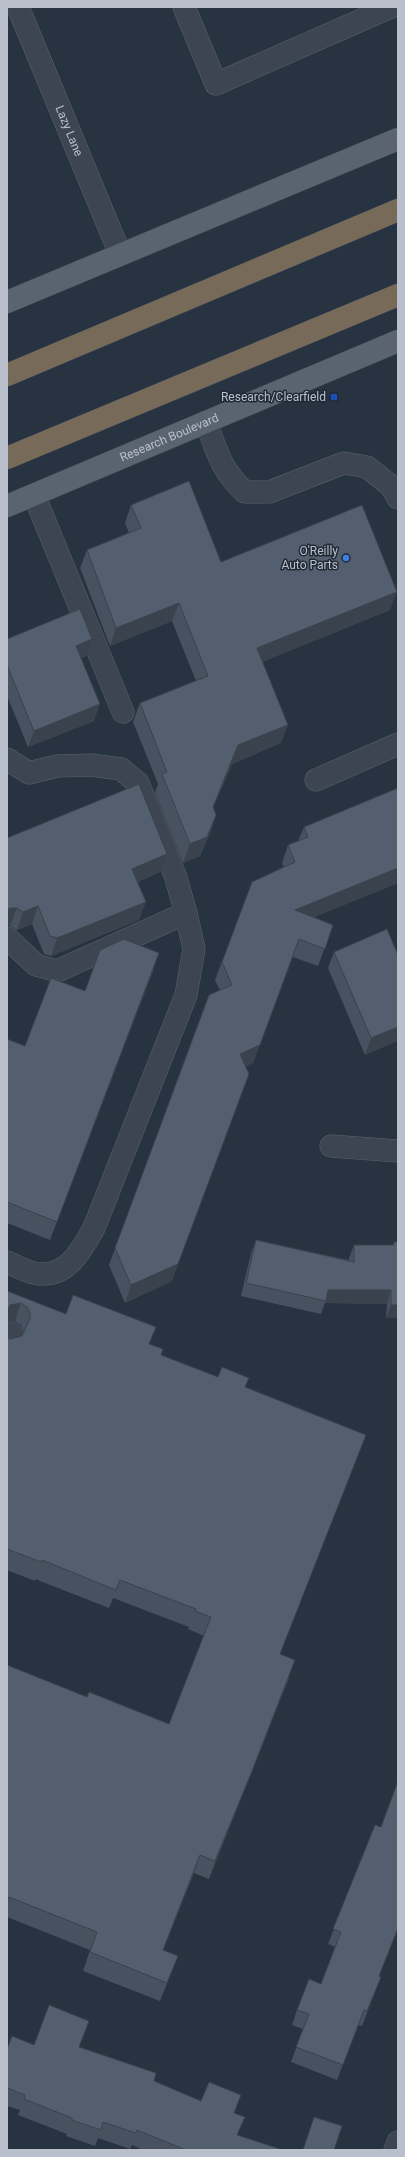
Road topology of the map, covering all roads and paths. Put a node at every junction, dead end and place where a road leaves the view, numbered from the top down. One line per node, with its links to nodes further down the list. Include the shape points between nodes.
1 (18, 7): 6 (street, Lazy Lane)
2 (184, 7): 3 (street, via 216,84)
3 (391, 7)
4 (398, 139): 6 (main road)
5 (398, 210): 10 (highway)
6 (120, 254): 8 (main road)
7 (398, 295): 12 (highway)
8 (7, 302)
9 (398, 341): 11 (main road, Research Boulevard)
10 (7, 375)
11 (206, 422): 13 (main road, Research Boulevard); 14 (street, via 222,466 231,480 245,492 269,492 344,463 367,467 391,486)
12 (7, 458)
13 (34, 495): 15 (main road, Research Boulevard); 16 (street)
14 (398, 498)
15 (7, 506)
16 (123, 712)
17 (398, 744): 19 (street)
18 (7, 759): 20 (street, via 29,773 57,766 91,765 121,769 138,782 175,875)
19 (316, 780)
20 (186, 913): 21 (street, via 57,972 36,965); 24 (street, via 194,949 186,995 94,1228 76,1258 60,1270 39,1274)
21 (7, 938)
22 (331, 1146): 23 (street)
23 (398, 1151)
24 (7, 1262)
25 (398, 2142): 26 (street)
26 (395, 2150)

